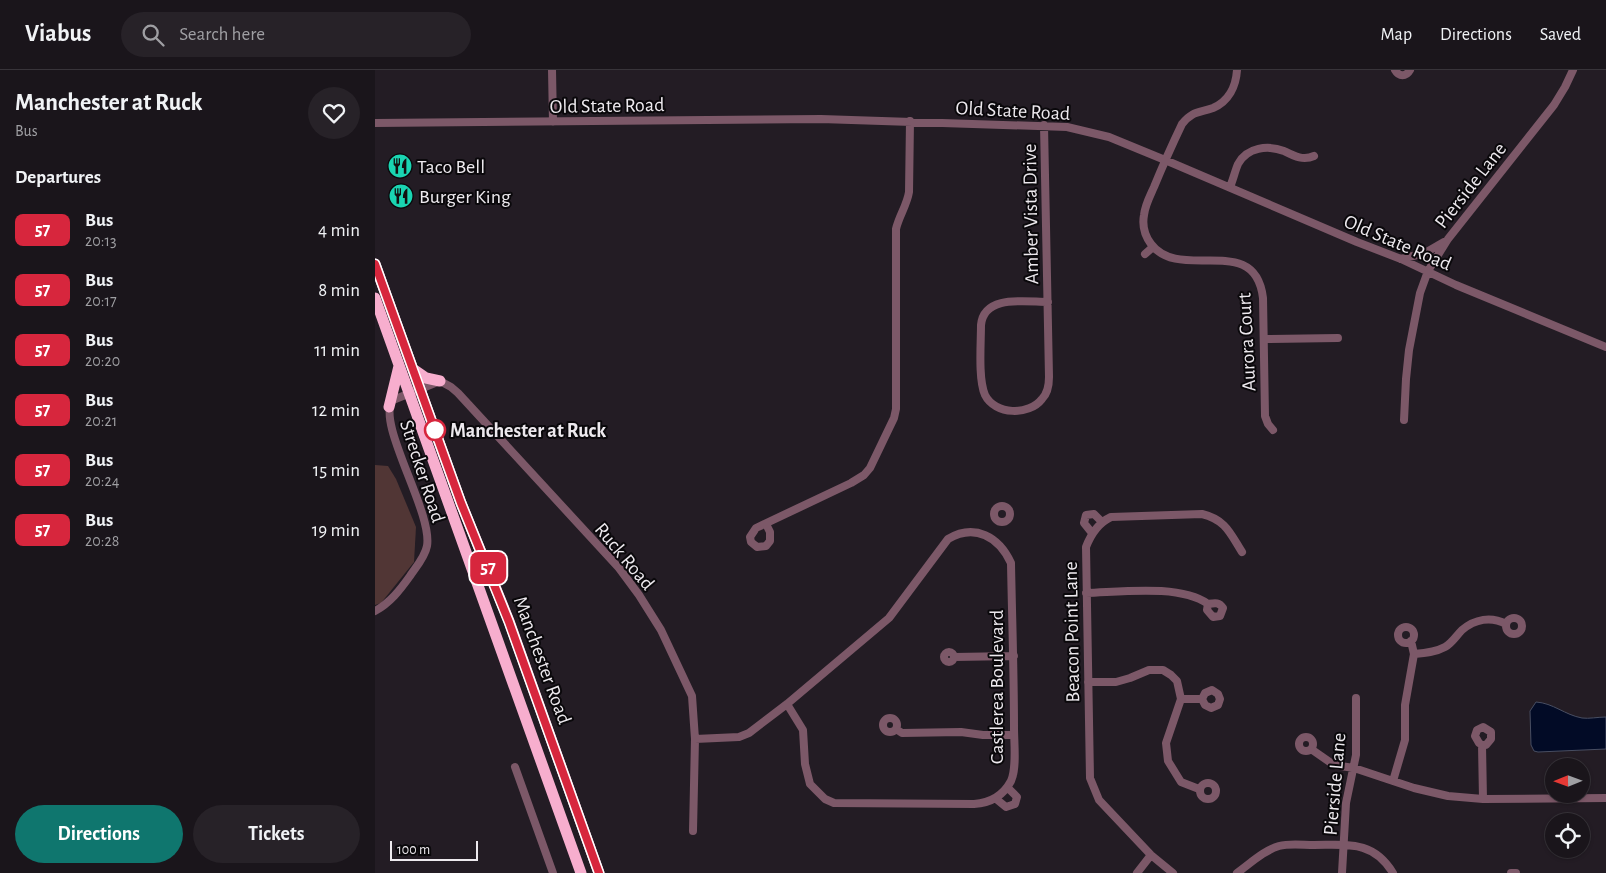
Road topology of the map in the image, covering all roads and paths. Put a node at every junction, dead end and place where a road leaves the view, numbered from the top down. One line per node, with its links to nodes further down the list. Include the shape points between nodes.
1 (552, 70): 7 (street)
2 (1237, 70): 11 (street, via 1233,88 1223,101 1213,108 1191,114 1182,124)
3 (1395, 70): 4 (street, via 1401,75)
4 (1410, 70)
5 (1573, 70): 13 (street, Pierside Lane, via 1554,105)
6 (910, 121): 7 (street, Old State Road); 9 (street, Old State Road); 34 (street, via 908,200 896,228 894,418 864,475)
7 (553, 122): 8 (street, Old State Road)
8 (375, 123)
9 (1044, 125): 11 (street, Old State Road, via 1091,132); 20 (street, Amber Vista Drive)
10 (1314, 156): 12 (street, via 1302,158 1270,147 1254,150 1240,162)
11 (1165, 160): 12 (street, Old State Road); 14 (street, via 1143,217 1146,235)
12 (1230, 187): 16 (street, Old State Road)
13 (1448, 239): 16 (street, via 1425,253); 18 (street, Pierside Lane)
14 (1153, 247): 15 (street); 22 (street, Aurora Court, via 1176,260 1223,260 1247,267 1257,278 1262,292)
15 (1145, 254)
16 (1401, 259): 18 (street, Old State Road)
17 (375, 264): 25 (highway, Manchester Road)
18 (1429, 271): 23 (street, Old State Road); 30 (street, Pierside Lane, via 1420,293 1409,350)
19 (375, 298): 24 (highway, Manchester Road)
20 (1047, 302): 20 (street, Amber Vista Drive, via 1047,392 1039,403 1027,409 999,408 987,398 982,384 983,316 999,303)
21 (1338, 338): 22 (street)
22 (1264, 339): 31 (street, Aurora Court, via 1265,416)
23 (1606, 347)
24 (399, 364): 28 (highway, Manchester Road); 29 (highway)
25 (413, 369): 26 (highway, via 426,378); 27 (highway, Manchester Road)
26 (440, 381): 27 (street); 53 (street, Ruck Road, via 458,394 611,559 639,595 661,630 692,696)
27 (420, 388): 28 (street); 69 (highway, Manchester Road)
28 (409, 393): 29 (street, Strecker Road, via 393,400); 68 (highway, Manchester Road)
29 (389, 407): 40 (street, Strecker Road, via 390,424 428,539 425,554 407,580 391,600)
30 (1404, 420)
31 (1273, 430)
32 (998, 521): 36 (street)
33 (1102, 522): 35 (street); 35 (street, Beacon Point Lane, via 1094,514 1086,516 1084,523); 37 (street, via 1117,516 1202,514 1222,522)
34 (766, 524)
35 (1092, 532): 38 (street, Beacon Point Lane, via 1086,547)
36 (991, 537): 44 (street, Castlerea Boulevard, via 1011,563); 50 (street, via 963,532 948,539 889,618)
37 (1243, 552)
38 (1086, 593): 39 (street, via 1171,592 1191,595); 46 (street, Beacon Point Lane)
39 (1208, 604)
40 (375, 611)
41 (1506, 624): 43 (street, via 1495,619 1474,622 1447,646 1433,652)
42 (1411, 641): 43 (street)
43 (1414, 654): 58 (street, via 1405,705 1405,740)
44 (1014, 656): 45 (street); 52 (street, Castlerea Boulevard)
45 (954, 657)
46 (1088, 682): 48 (street, via 1116,682 1149,670 1163,670 1177,682); 66 (street, Beacon Point Lane, via 1089,772 1092,784 1099,800)
47 (1357, 698): 57 (street, Pierside Lane)
48 (1181, 699): 49 (street); 60 (street, via 1166,743 1168,761 1181,782)
49 (1203, 699)
50 (787, 704): 53 (street, via 739,737); 61 (street, Castlerea Boulevard, via 803,730 810,784 825,799 834,803 974,804)
51 (896, 729): 52 (street, via 901,733)
52 (1014, 735): 59 (street, Castlerea Boulevard, via 1013,776)
53 (695, 739): 64 (street, Ruck Road)
54 (1482, 745): 63 (street)
55 (1311, 749): 57 (street, via 1333,765)
56 (515, 767): 67 (street)
57 (1354, 768): 58 (street); 65 (street, Pierside Lane, via 1346,803)
58 (1393, 781): 63 (street, via 1448,796)
59 (1007, 787): 61 (street, Castlerea Boulevard); 61 (street, via 1017,796 1015,804 1006,806)
60 (1199, 789)
61 (995, 798)
62 (1606, 798): 63 (street)
63 (1483, 799)
64 (693, 831)
65 (1345, 844): 72 (street, via 1280,846 1266,851); 73 (street, Pierside Lane); 74 (street, via 1370,850 1381,857)
66 (1151, 855): 70 (street); 71 (street, Beacon Point Lane)
67 (553, 873)
68 (581, 873)
69 (599, 873)
70 (1137, 873)
71 (1173, 873)
72 (1237, 873)
73 (1342, 873)
74 (1393, 873)
75 (1511, 873): 76 (street)
76 (1516, 873)

